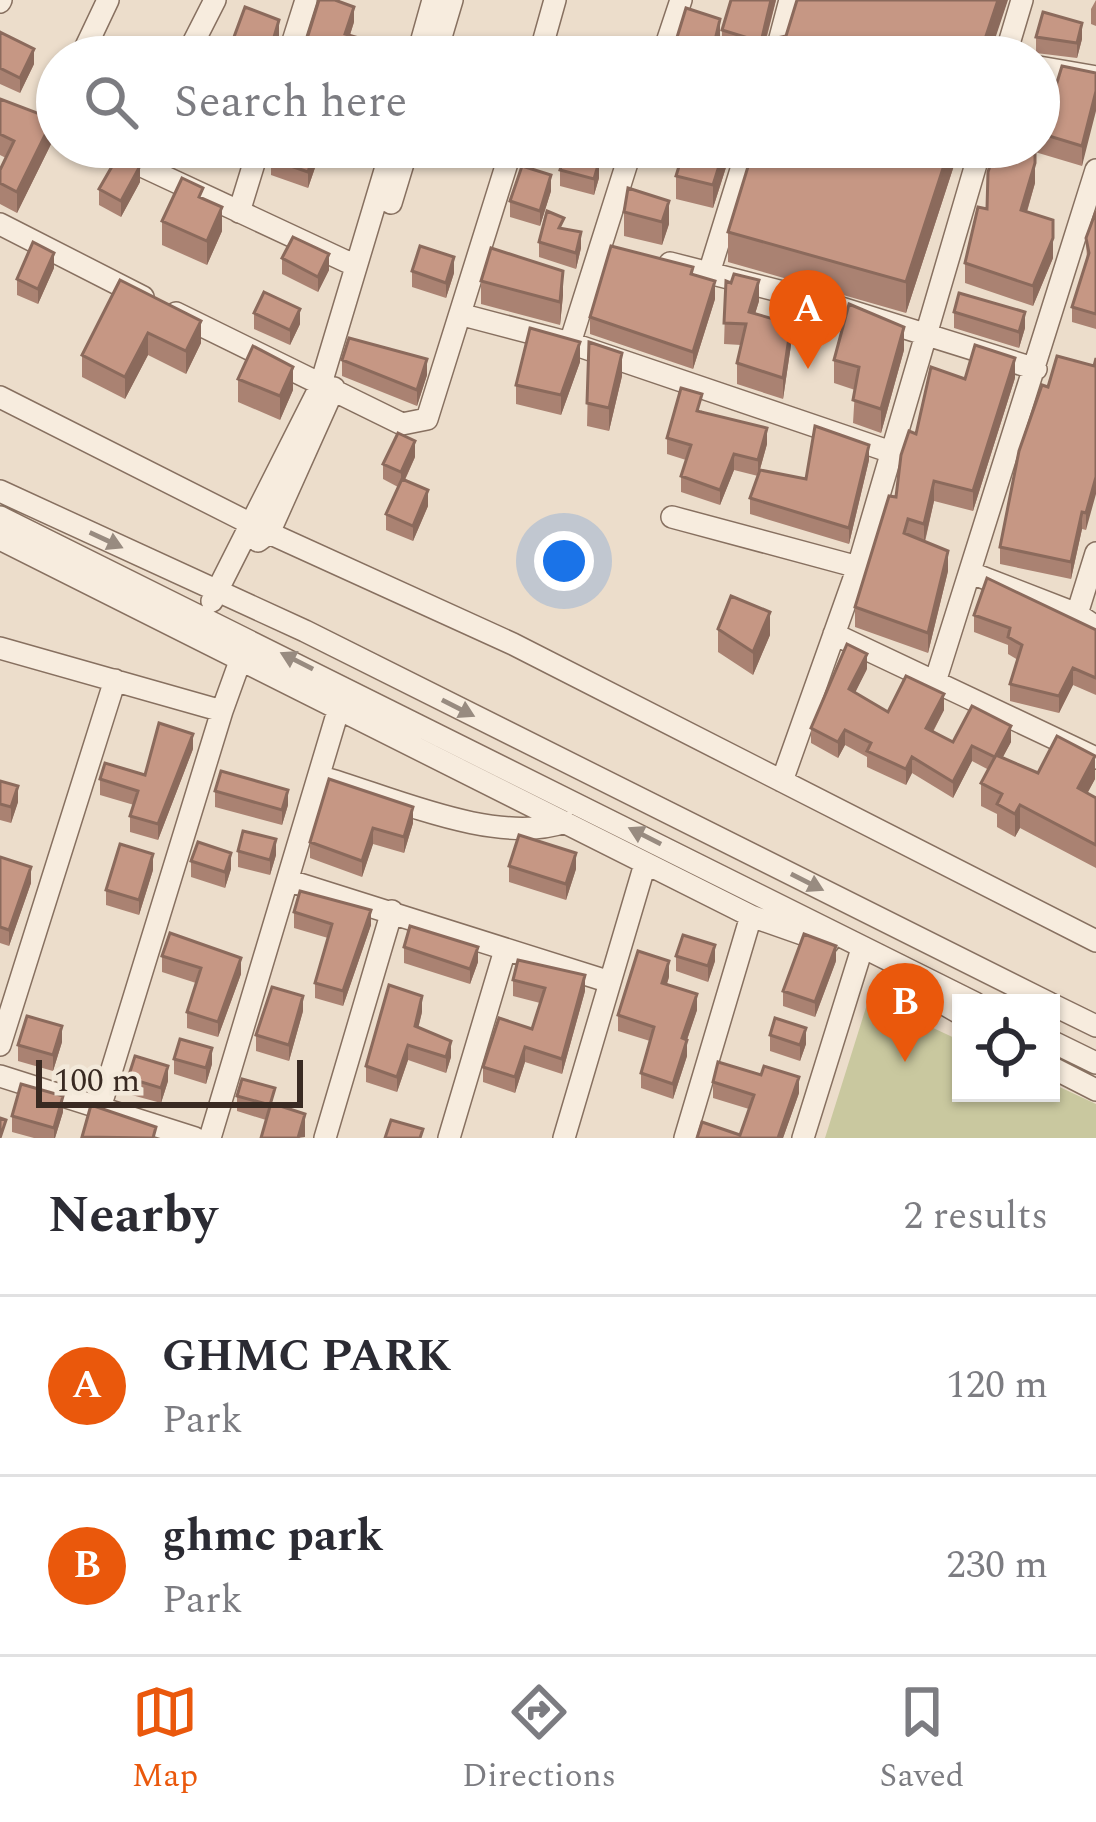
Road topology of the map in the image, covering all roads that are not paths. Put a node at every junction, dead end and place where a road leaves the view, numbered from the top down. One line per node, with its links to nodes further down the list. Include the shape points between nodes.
1 (109, 0): 10 (street)
2 (214, 0): 11 (street)
3 (306, 0): 12 (street)
4 (433, 0): 13 (street)
5 (452, 0): 14 (street)
6 (555, 0): 15 (street)
7 (681, 0): 16 (street)
8 (790, 0): 17 (street)
9 (1022, 0): 18 (street)
10 (91, 36)
11 (196, 36)
12 (295, 36)
13 (423, 36)
14 (441, 36)
15 (544, 36)
16 (669, 36)
17 (781, 36)
18 (1011, 36)
19 (1060, 71): 20 (street)
20 (1096, 77)
21 (161, 168): 31 (street)
22 (252, 168): 31 (street)
23 (386, 168): 34 (street)
24 (401, 168): 40 (street)
25 (506, 168): 36 (street)
26 (630, 168): 33 (street)
27 (742, 168): 35 (street)
28 (975, 168): 37 (street)
29 (1096, 170): 30 (street)
30 (1092, 200): 39 (street)
31 (238, 212): 34 (street)
32 (0, 224): 40 (street)
33 (622, 251): 35 (street); 38 (street)
34 (356, 266): 40 (street)
35 (710, 273): 37 (street)
36 (463, 315): 38 (street); 40 (street, via 427,419 402,424)
37 (929, 336): 39 (street); 42 (street)
38 (570, 343): 42 (street)
39 (1036, 370): 50 (street)
40 (327, 390): 46 (street)
41 (0, 397): 46 (street)
42 (894, 453): 49 (street)
43 (0, 490): 51 (street, one-way to 51)
44 (0, 517): 53 (street)
45 (672, 517): 49 (street)
46 (260, 527): 51 (street); 63 (street)
47 (0, 539): 53 (street)
48 (1096, 553): 52 (street)
49 (858, 567): 54 (street)
50 (973, 574): 52 (street); 58 (street)
51 (218, 591): 53 (street); 74 (street, one-way to 74)
52 (1086, 621)
53 (198, 623): 56 (street); 73 (street, one-way to 53)
54 (834, 634): 58 (street); 63 (street)
55 (2, 655): 57 (street)
56 (240, 662): 59 (street); 60 (street)
57 (115, 680): 59 (street); 78 (street)
58 (935, 682): 61 (street)
59 (222, 711): 84 (street)
60 (338, 711): 62 (street); 64 (street)
61 (1096, 758)
62 (322, 777): 64 (street, via 481,824 536,832); 66 (street)
63 (782, 781): 69 (street)
64 (565, 822): 65 (street)
65 (645, 864): 68 (street); 72 (street)
66 (290, 881): 67 (street); 86 (street)
67 (392, 911): 70 (street); 87 (street)
68 (751, 916): 71 (street); 90 (street)
69 (1096, 941)
70 (505, 950): 72 (street); 88 (street)
71 (860, 955): 76 (street); 91 (street)
72 (610, 982): 89 (street)
73 (957, 994)
74 (1032, 994)
75 (1060, 1008): 77 (street)
76 (952, 1009)
77 (1096, 1026)
78 (0, 1045)
79 (1060, 1045): 80 (street)
80 (1096, 1063)
81 (1060, 1071): 83 (street)
82 (0, 1076): 84 (street)
83 (1096, 1090)
84 (100, 1108): 85 (street)
85 (194, 1138)
86 (210, 1138)
87 (326, 1138)
88 (448, 1138)
89 (564, 1138)
90 (685, 1138)
91 (803, 1138)

